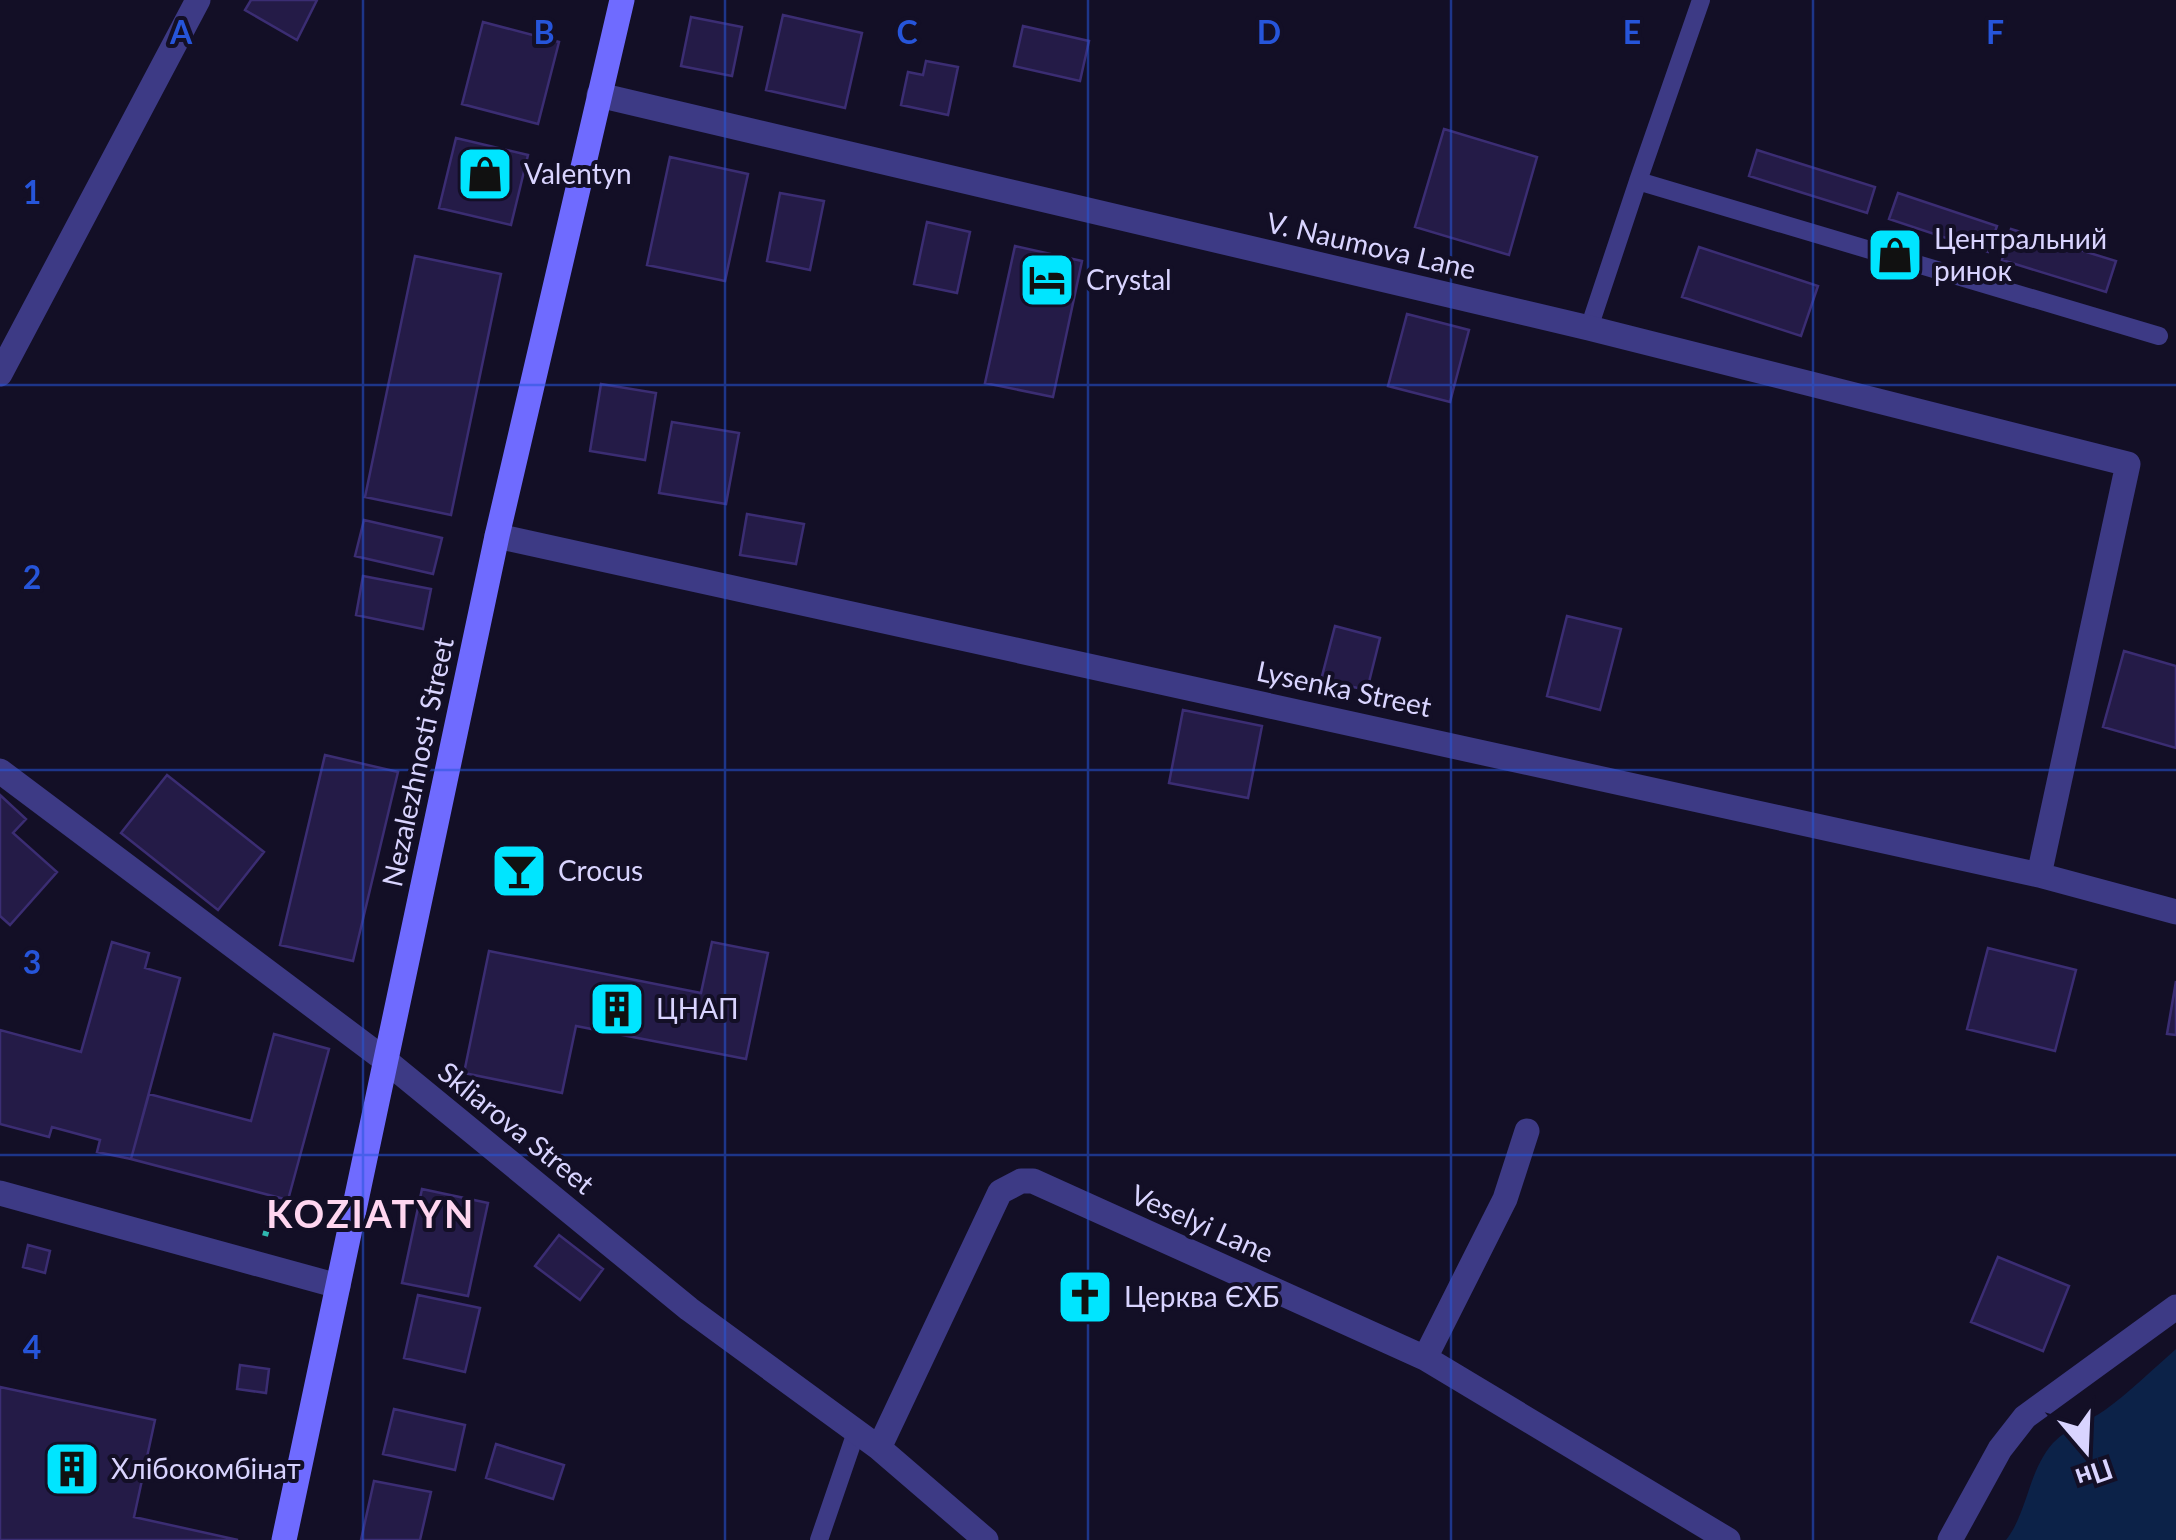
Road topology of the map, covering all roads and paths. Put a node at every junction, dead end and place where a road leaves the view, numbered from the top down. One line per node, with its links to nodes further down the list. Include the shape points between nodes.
1 (198, 0): 8 (street)
2 (622, 0): 4 (street, Nezalezhnosti Street)
3 (1701, 0): 5 (lane)
4 (599, 95): 6 (street, V. Naumova Lane); 9 (street, Nezalezhnosti Street)
5 (1638, 181): 6 (lane); 7 (lane)
6 (1589, 328): 11 (street, V. Naumova Lane, via 2128,464)
7 (2159, 336)
8 (0, 374)
9 (497, 536): 11 (street, Lysenka Street); 13 (street, Nezalezhnosti Street)
10 (0, 771): 13 (street, Skliarova Street)
11 (2040, 874): 12 (street, Lysenka Street)
12 (2176, 912)
13 (385, 1060): 16 (street, Nezalezhnosti Street); 19 (street, Skliarova Street, via 702,1319)
14 (1527, 1131): 18 (street, via 1505,1199)
15 (0, 1193): 16 (street)
16 (338, 1286): 21 (street, Nezalezhnosti Street)
17 (2176, 1307): 25 (street, via 2025,1417 1991,1463)
18 (1425, 1358): 20 (street, Veselyi Lane, via 1021,1181 1000,1192); 24 (street, Veselyi Lane)
19 (855, 1434): 20 (street, Skliarova Street); 22 (lane)
20 (878, 1448): 23 (street, Skliarova Street)
21 (284, 1540)
22 (819, 1540)
23 (986, 1540)
24 (1728, 1540)
25 (1950, 1540)

